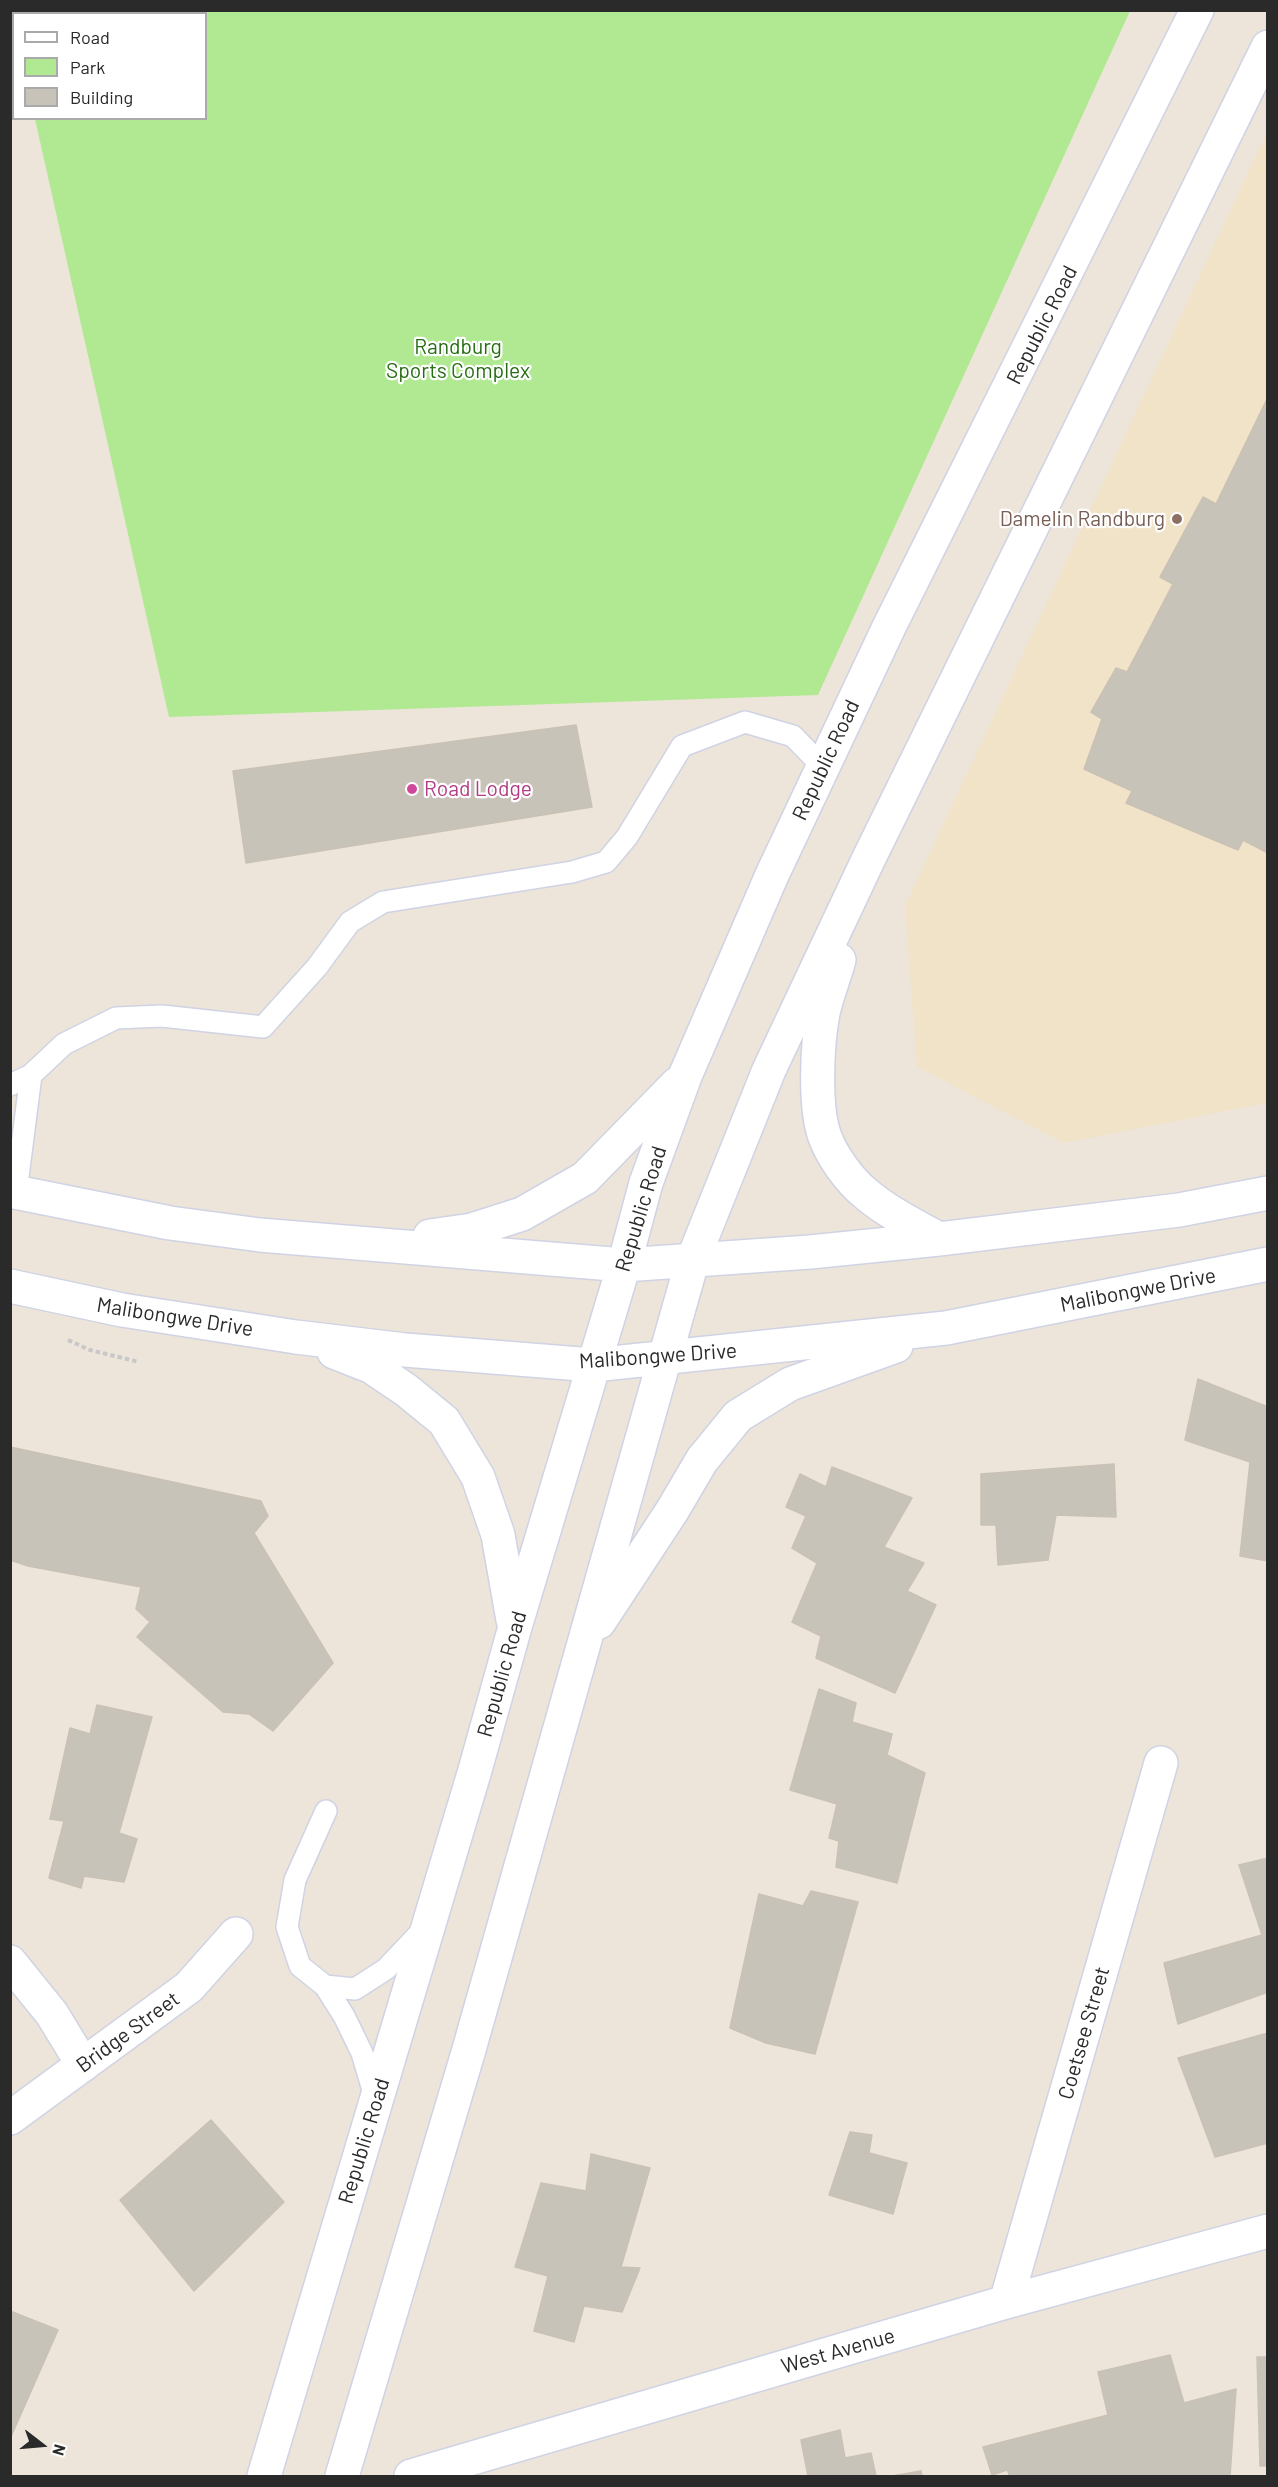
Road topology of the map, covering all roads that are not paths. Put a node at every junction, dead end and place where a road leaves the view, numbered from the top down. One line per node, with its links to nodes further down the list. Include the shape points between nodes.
1 (1197, 10): 3 (main road, Republic Road)
2 (1268, 48): 4 (main road)
3 (822, 766): 5 (lane, via 793,736 745,723 682,746 627,837 606,862 572,872 383,902 350,922 317,967 263,1027 162,1016 116,1018 63,1044); 6 (main road, Republic Road)
4 (869, 858): 10 (main road, via 823,1014 818,1103 825,1137 864,1192); 12 (main road, via 769,1070)
5 (31, 1076): 7 (lane); 8 (lane)
6 (685, 1076): 11 (main road, via 585,1178 522,1214 472,1230); 14 (main road, Republic Road, via 646,1183)
7 (10, 1085)
8 (13, 1192): 11 (main road, via 170,1223)
9 (1268, 1193): 10 (main road, via 1179,1210)
10 (939, 1239): 12 (main road)
11 (367, 1245): 14 (main road)
12 (692, 1262): 14 (main road); 18 (main road)
13 (1268, 1264): 16 (main road, Malibongwe Drive)
14 (624, 1265): 19 (main road, Republic Road)
15 (10, 1286): 17 (main road, Malibongwe Drive, via 122,1310)
16 (946, 1328): 18 (main road, Malibongwe Drive); 21 (main road, via 790,1384 738,1416 702,1460)
17 (296, 1337): 19 (main road, Malibongwe Drive); 20 (main road, via 372,1367 444,1421 478,1477 498,1535)
18 (664, 1358): 19 (main road, Malibongwe Drive); 21 (main road)
19 (593, 1365): 20 (main road, Republic Road)
20 (515, 1627): 24 (main road, Republic Road)
21 (585, 1643): 34 (main road)
22 (1161, 1763): 32 (main road, Coetsee Street)
23 (326, 1811): 27 (lane, via 295,1880 287,1927 300,1966)
24 (428, 1926): 27 (lane, via 386,1969 355,1989); 29 (main road, Republic Road)
25 (236, 1934): 28 (main road, Bridge Street, via 189,1987)
26 (10, 1962): 28 (main road, via 52,2014)
27 (325, 1986): 29 (lane, via 362,2053)
28 (83, 2065): 30 (main road, Bridge Street)
29 (376, 2104): 33 (main road, Republic Road)
30 (10, 2118)
31 (1268, 2231): 32 (main road, West Avenue)
32 (1006, 2302): 35 (main road, West Avenue)
33 (264, 2476)
34 (342, 2476)
35 (411, 2476)

